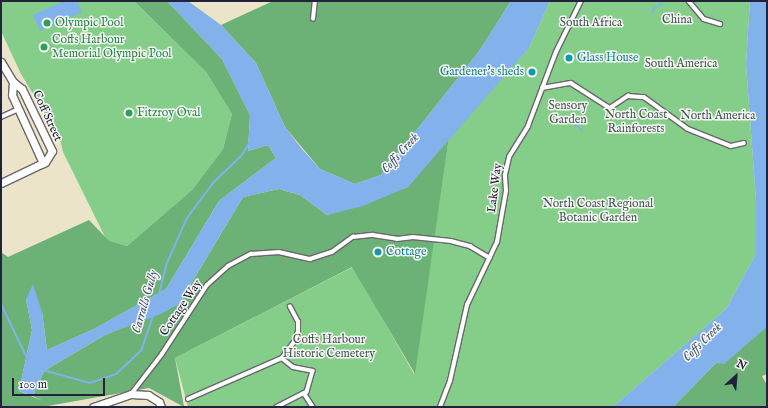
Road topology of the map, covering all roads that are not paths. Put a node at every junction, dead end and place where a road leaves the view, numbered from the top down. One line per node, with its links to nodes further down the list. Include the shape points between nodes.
1 (315, 1): 4 (lane)
2 (581, 1): 9 (lane, Lake Way)
3 (689, 1): 5 (lane, via 704,19)
4 (313, 19)
5 (720, 24)
6 (1, 62): 8 (street, Coff Street)
7 (1, 68): 8 (street, Coff Street)
8 (11, 79): 10 (street, Coff Street, via 12,95); 13 (street, Coff Street, via 22,89 52,151)
9 (542, 88): 12 (lane, via 571,83 610,108 626,97 644,97 688,129 731,146); 15 (lane, Lake Way, via 528,126 509,157 498,234)
10 (19, 109): 11 (lane); 13 (street, Coff Street)
11 (1, 117)
12 (744, 143)
13 (44, 162): 14 (street)
14 (1, 183)
15 (490, 258): 19 (lane, Cottage Way, via 470,246 451,241 413,237 397,239 373,235 353,236 332,252 310,259 279,252 251,254 228,266 206,285 162,354); 26 (lane, Lake Way, via 467,305 450,381)
16 (290, 307): 17 (lane, via 298,322 298,331 295,341)
17 (282, 358): 18 (lane, via 293,367 313,371); 20 (lane)
18 (304, 393): 24 (lane); 25 (lane)
19 (131, 394): 21 (street); 23 (street, via 148,395 159,402)
20 (188, 399)
21 (101, 405): 22 (street)
22 (93, 407)
23 (161, 407)
24 (277, 407)
25 (313, 407)
26 (440, 407)

